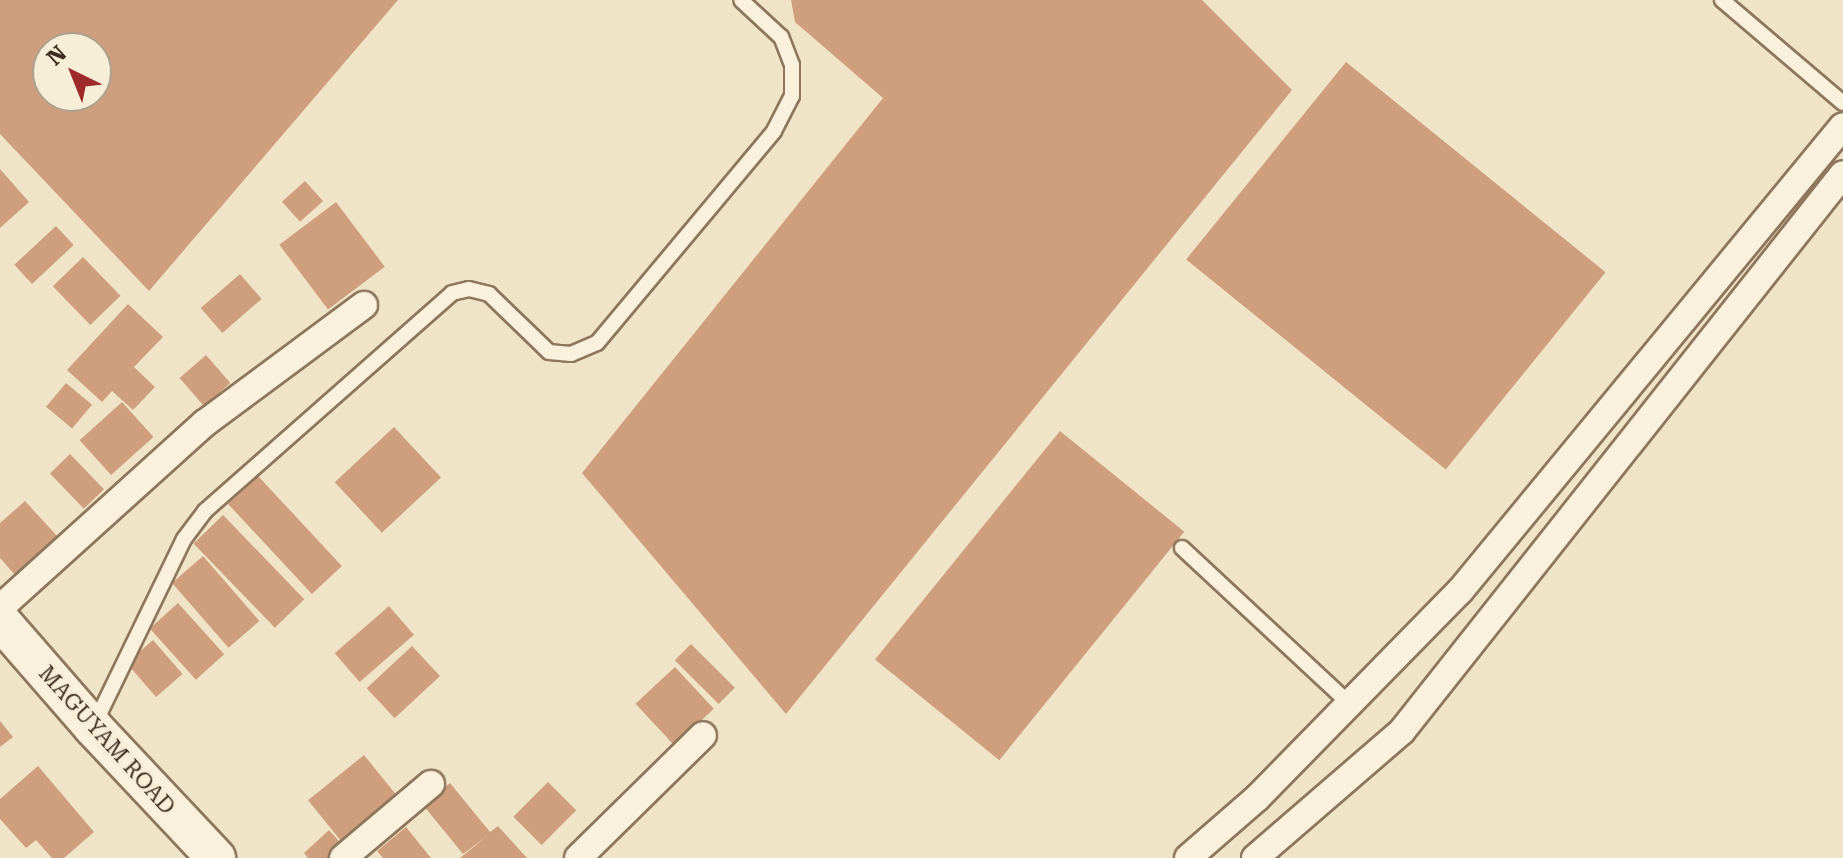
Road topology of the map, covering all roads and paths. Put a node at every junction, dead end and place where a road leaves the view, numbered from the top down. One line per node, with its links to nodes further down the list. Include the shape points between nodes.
1 (741, 0): 15 (lane, via 781,37 792,65 792,96 774,131 597,343 571,354 549,352 489,294 469,289 452,293 205,511 184,539)
2 (1722, 0): 3 (lane)
3 (1843, 103)
4 (1843, 126): 7 (street)
5 (1843, 174): 8 (street)
6 (364, 305): 11 (street, via 205,423)
7 (1646, 365): 8 (street); 10 (street)
8 (1675, 386): 12 (street)
9 (1182, 548): 14 (lane)
10 (1460, 591): 12 (street); 14 (street)
11 (0, 608)
12 (1492, 617): 19 (street, via 1402,731)
13 (0, 620): 15 (main road, MAGUYAM ROAD)
14 (1351, 705): 18 (street)
15 (93, 727): 20 (main road, MAGUYAM ROAD)
16 (703, 735): 22 (street)
17 (431, 784): 21 (street)
18 (1257, 798): 19 (street); 23 (street)
19 (1287, 831): 24 (street)
20 (216, 858)
21 (343, 858)
22 (578, 858)
23 (1188, 858)
24 (1255, 858)

